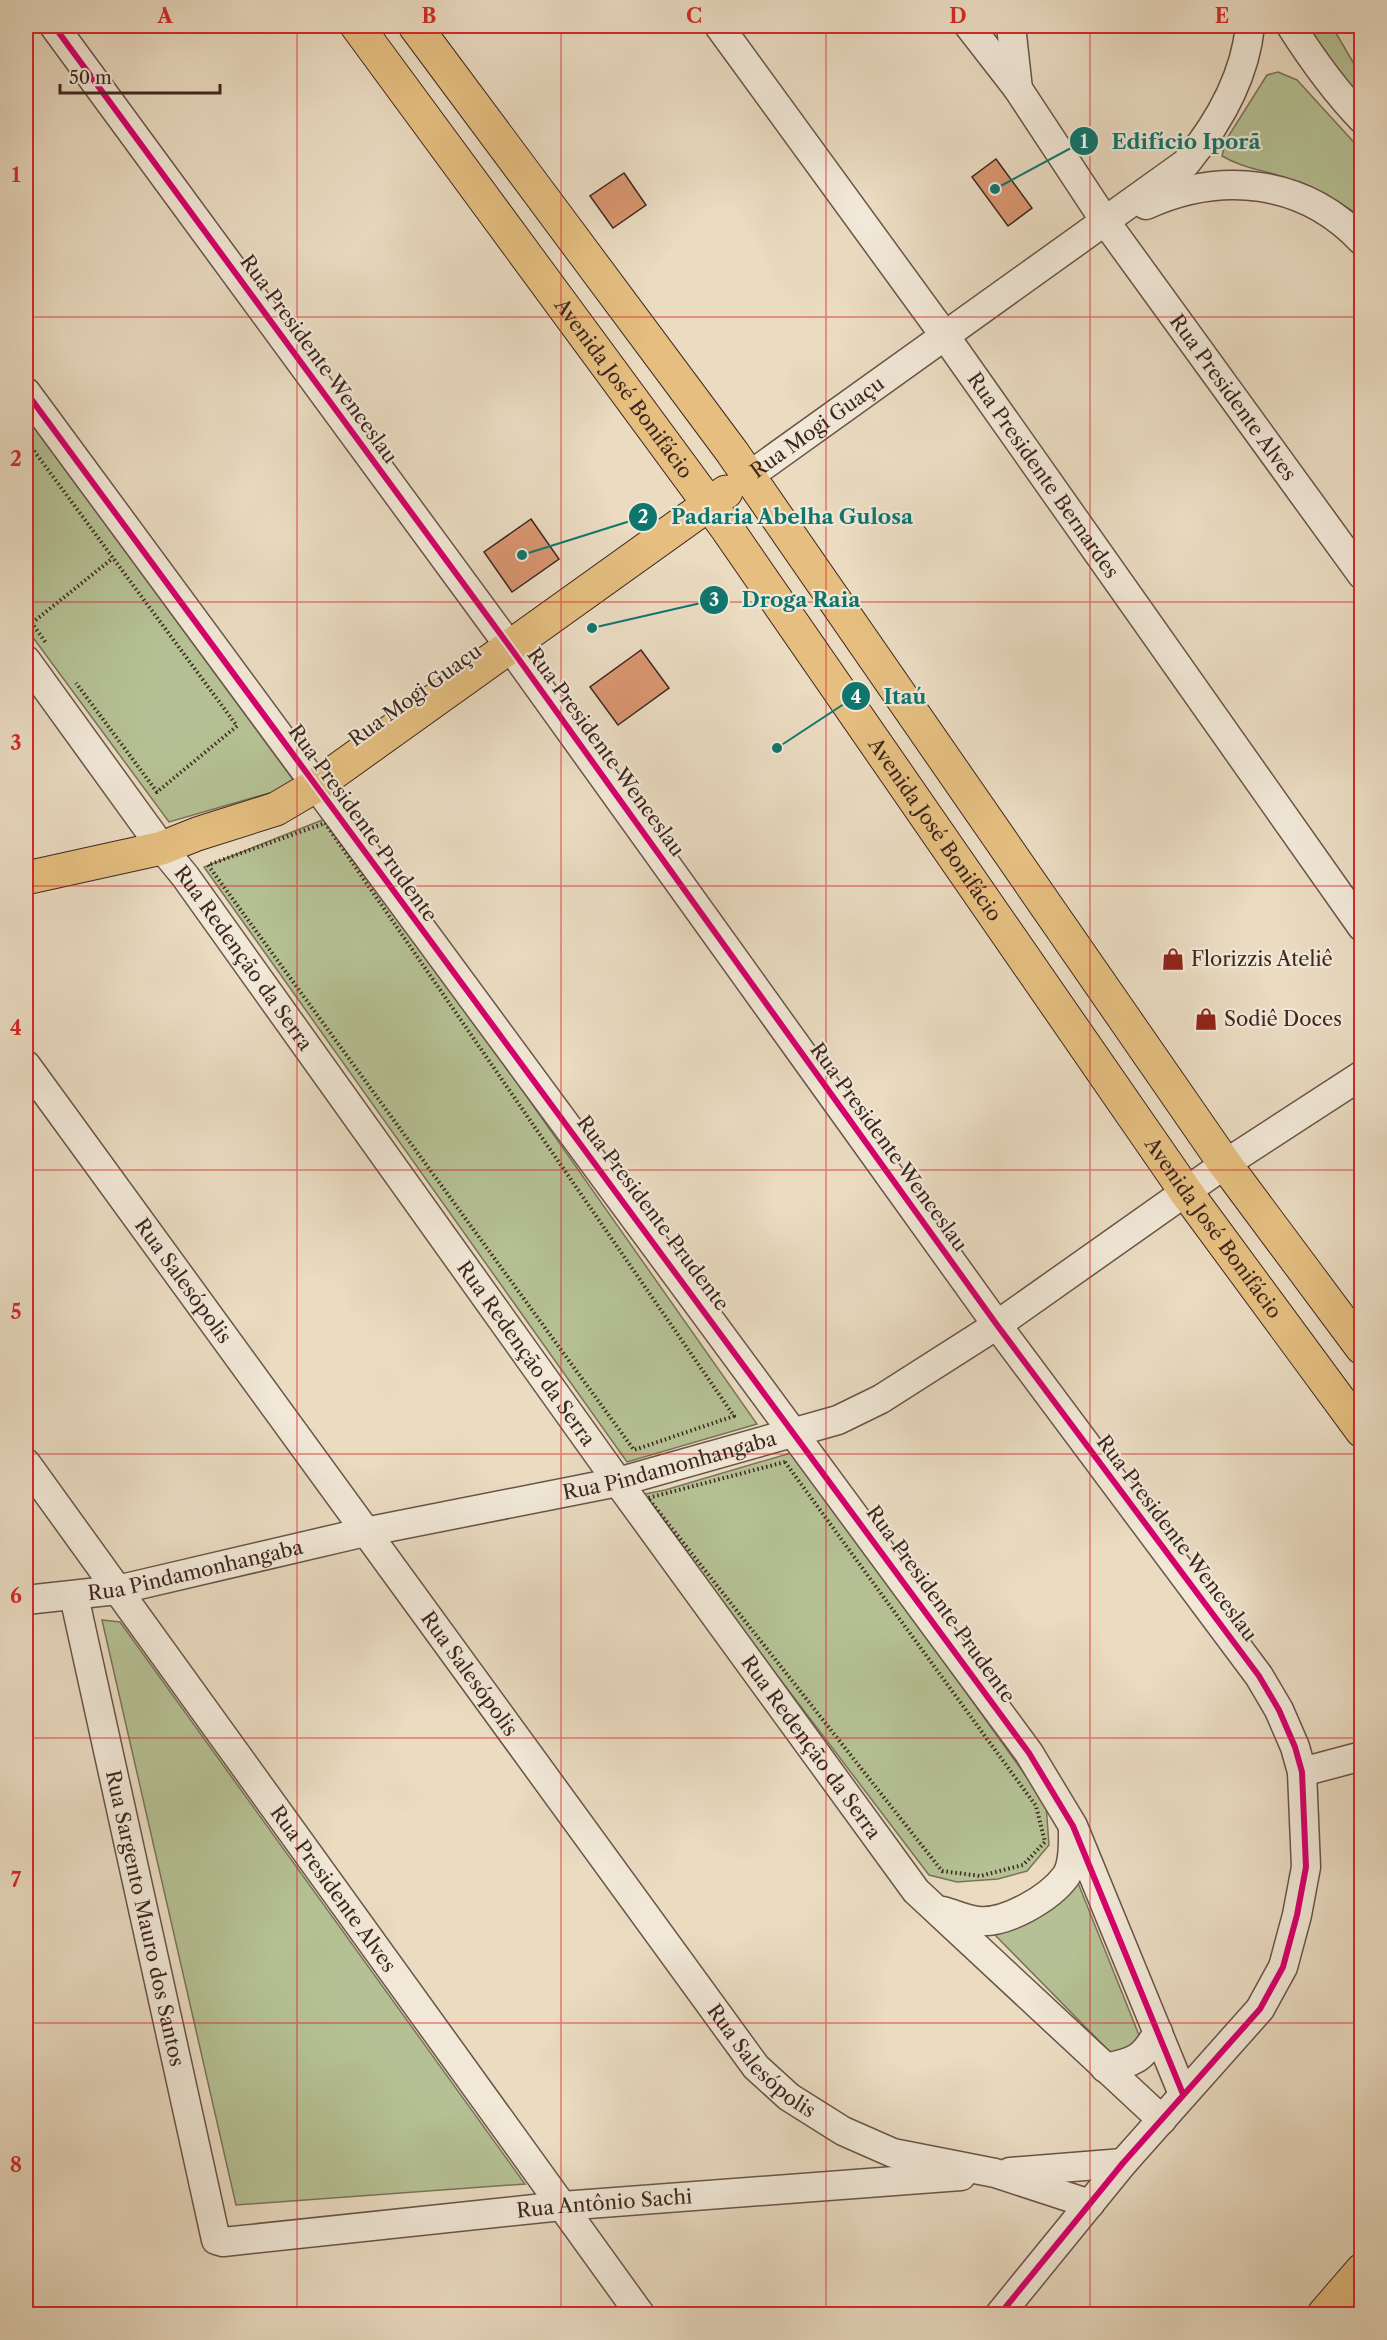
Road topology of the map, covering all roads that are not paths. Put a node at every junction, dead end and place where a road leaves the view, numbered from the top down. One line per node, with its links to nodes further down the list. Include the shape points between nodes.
1 (54, 26): 20 (street, Rua Presidente Wenceslau)
2 (357, 26): 18 (main road, Avenida José Bonifácio)
3 (415, 26): 17 (main road)
4 (719, 26): 15 (street, Rua Presidente Bernardes)
5 (969, 26): 9 (street, Rua Presidente Alves)
6 (1011, 26): 9 (street)
7 (1250, 26): 11 (street, via 1235,87)
8 (1291, 26): 10 (street, via 1339,96)
9 (1018, 88): 13 (street, Rua Presidente Alves)
10 (1362, 119)
11 (1206, 139): 12 (street, via 1206,157); 13 (street, Rua Mogi Guaçu, via 1186,163)
12 (1223, 184): 13 (street, via 1184,190); 14 (street, via 1291,195 1333,214)
13 (1105, 221): 15 (street, Rua Mogi Guaçu); 19 (street, Rua Presidente Alves)
14 (1362, 241)
15 (945, 336): 17 (street, Rua Mogi Guaçu); 25 (street, Rua Presidente Bernardes)
16 (26, 392): 22 (street, Rua Presidente Prudente)
17 (749, 476): 18 (main road, Rua Mogi Guaçu); 28 (main road)
18 (709, 504): 20 (main road, Rua Mogi Guaçu); 29 (main road, Avenida José Bonifácio)
19 (1362, 575)
20 (510, 647): 22 (main road, Rua Mogi Guaçu); 30 (street, Rua Presidente Wenceslau)
21 (26, 660): 23 (street, Rua Redenção da Serra)
22 (315, 786): 23 (main road, Rua Mogi Guaçu, via 276,808); 33 (street, Rua Presidente Prudente)
23 (162, 848): 24 (main road, Rua Mogi Guaçu); 35 (street, Rua Redenção da Serra, via 206,904)
24 (26, 878)
25 (1362, 927)
26 (26, 1065): 36 (street, Rua Salesópolis)
27 (1362, 1075): 28 (street, Rua Pindamonhangaba)
28 (1225, 1164): 29 (street, Rua Pindamonhangaba); 31 (main road)
29 (1186, 1192): 30 (street, Rua Pindamonhangaba); 32 (main road, Avenida José Bonifácio)
30 (997, 1325): 33 (street, Rua Pindamonhangaba, via 881,1399 838,1420); 41 (street, Rua Presidente Wenceslau, via 1259,1676 1280,1710)
31 (1362, 1348)
32 (1362, 1431)
33 (795, 1433): 35 (street, Rua Pindamonhangaba); 42 (street, Rua Presidente Prudente, via 1029,1754)
34 (26, 1463): 37 (street, Rua Presidente Alves)
35 (618, 1482): 36 (street, Rua Pindamonhangaba); 43 (street, Rua Redenção da Serra, via 916,1891)
36 (365, 1532): 37 (street, Rua Pindamonhangaba); 49 (street, Rua Salesópolis, via 756,2067 789,2097 843,2131 893,2153)
37 (117, 1590): 38 (street, Rua Pindamonhangaba); 51 (street, Rua Presidente Alves)
38 (74, 1596): 39 (street, Rua Pindamonhangaba); 52 (street, Rua Sargento Mauro dos Santos)
39 (26, 1600)
40 (1362, 1756): 41 (street)
41 (1302, 1772): 46 (street, Rua Presidente Wenceslau, via 1306,1867 1283,1966 1260,2009)
42 (1073, 1826): 43 (street, via 1073,1854 1066,1875 1043,1898 1012,1916 979,1922); 44 (street, Rua Presidente Prudente)
43 (936, 1909): 45 (street, Rua Redenção da Serra)
44 (1158, 2032): 45 (street, via 1142,2056); 46 (street, Rua Presidente Prudente)
45 (1105, 2068): 47 (street, Rua Redenção da Serra)
46 (1183, 2094): 47 (street, Rua Presidente Wenceslau)
47 (1162, 2120): 48 (street, Rua Presidente Wenceslau)
48 (1123, 2163): 49 (street, Rua Antônio Sachi); 50 (street, Rua Presidente Wenceslau)
49 (995, 2173): 50 (street, Rua Antônio Sachi); 51 (street, Rua Antônio Sachi)
50 (1090, 2204): 55 (street, Rua Presidente Wenceslau)
51 (562, 2206): 52 (street, Rua Antônio Sachi); 54 (street, Rua Presidente Alves)
52 (216, 2240)
53 (1362, 2270): 56 (main road)
54 (640, 2314)
55 (1000, 2314)
56 (1324, 2314)

